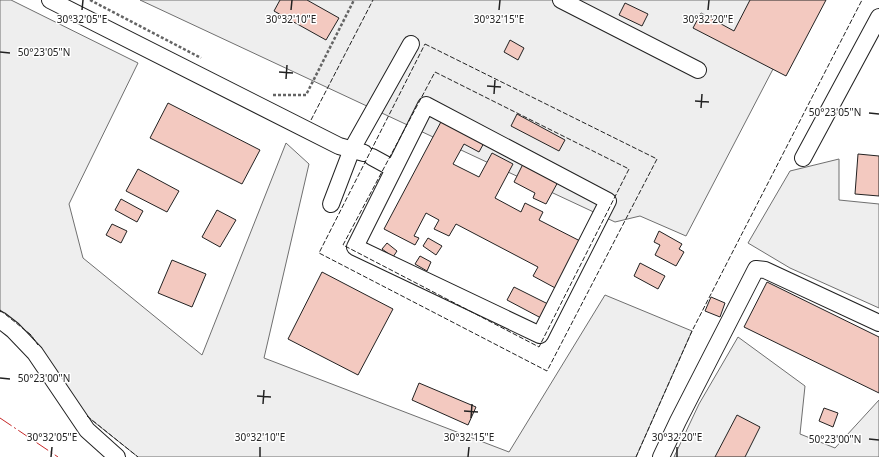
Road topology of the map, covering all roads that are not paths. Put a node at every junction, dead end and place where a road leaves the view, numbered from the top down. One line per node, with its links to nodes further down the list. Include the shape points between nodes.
1 (50, 0): 6 (street, via 339,146)
2 (561, 0): 5 (street)
3 (879, 17): 7 (street)
4 (411, 44): 6 (street)
5 (698, 70)
6 (363, 153): 8 (street); 9 (street)
7 (803, 158)
8 (394, 169): 8 (street, via 426,105 608,201 540,335 354,247)
9 (330, 204)
10 (0, 320): 12 (street, via 36,353 87,430)
11 (879, 323): 13 (street, via 765,270 756,269)
12 (117, 457)
13 (661, 457)

